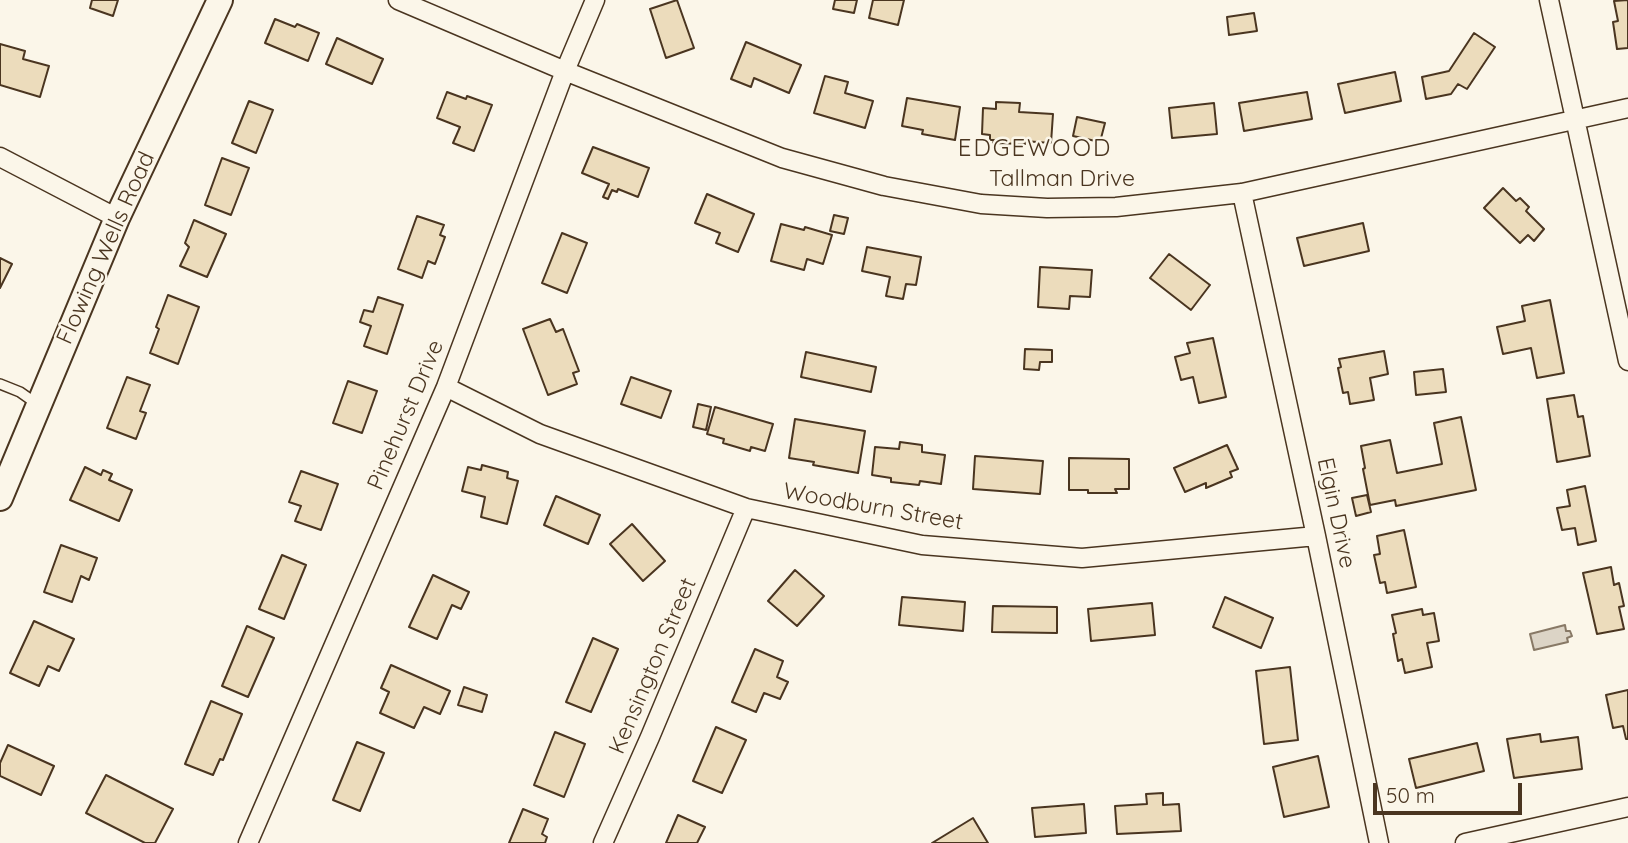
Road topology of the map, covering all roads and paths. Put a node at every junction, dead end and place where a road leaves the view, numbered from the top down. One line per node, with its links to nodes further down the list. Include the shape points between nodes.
1 (220, 0): 10 (main road, Flowing Wells Road)
2 (398, 0): 5 (street, Tallman Drive)
3 (595, 0): 5 (street, Pinehurst Drive)
4 (1549, 0): 7 (street)
5 (565, 71): 9 (street, Tallman Drive, via 782,158 884,186 967,202 1116,207); 13 (street, Pinehurst Drive)
6 (1628, 108): 7 (street, Tallman Drive)
7 (1574, 120): 9 (street, Tallman Drive); 11 (street)
8 (0, 157): 10 (street)
9 (1242, 193): 17 (street, Elgin Drive)
10 (117, 218): 14 (main road, Flowing Wells Road)
11 (1628, 361)
12 (0, 384): 14 (lane)
13 (446, 387): 16 (street, Woodburn Street, via 540,434); 19 (street, Pinehurst Drive)
14 (39, 405): 15 (main road, Flowing Wells Road)
15 (0, 498)
16 (746, 508): 17 (street, Woodburn Street, via 922,545 1082,558); 20 (street, Kensington Street)
17 (1316, 536): 21 (street, Elgin Drive)
18 (1628, 807): 22 (street)
19 (248, 843)
20 (603, 843)
21 (1379, 843)
22 (1465, 843)

